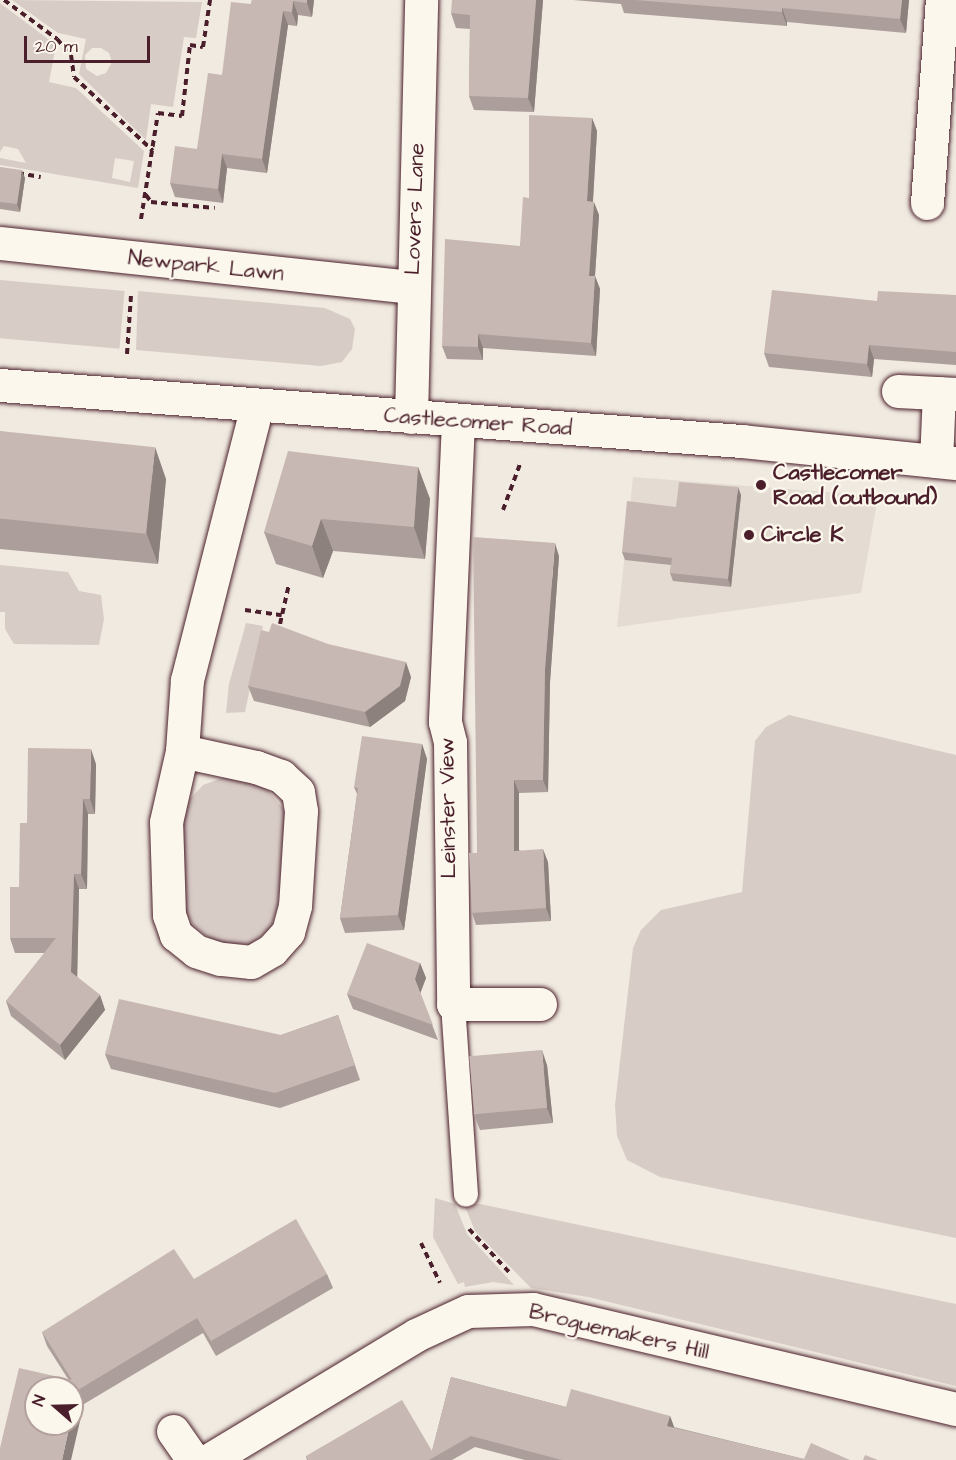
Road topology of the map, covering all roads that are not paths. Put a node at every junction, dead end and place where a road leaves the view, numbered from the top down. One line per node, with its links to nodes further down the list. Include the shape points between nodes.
1 (421, 0): 5 (street, Lovers Lane)
2 (942, 0): 3 (street)
3 (927, 203)
4 (0, 243): 5 (street, Newpark Lawn)
5 (413, 287): 10 (street, Lovers Lane)
6 (0, 385): 9 (street, Castlecomer Road)
7 (898, 391): 8 (street)
8 (947, 393): 12 (street)
9 (257, 406): 10 (street, Castlecomer Road); 13 (street, via 188,680)
10 (411, 417): 11 (street, Castlecomer Road)
11 (458, 421): 12 (street, Castlecomer Road); 14 (street, Leinster View, via 445,722 450,742)
12 (946, 462)
13 (183, 743): 13 (street, via 166,822 169,915 176,935 196,951 220,959 251,962 272,950 290,923 301,811 298,792 281,776)
14 (453, 1004): 15 (street); 16 (lane, Leinster View)
15 (540, 1004)
16 (466, 1195)
17 (956, 1409): 20 (street, Broguemakers Hill, via 532,1310 468,1311 416,1335)
18 (173, 1431): 19 (street)
19 (194, 1460)
20 (209, 1460)

